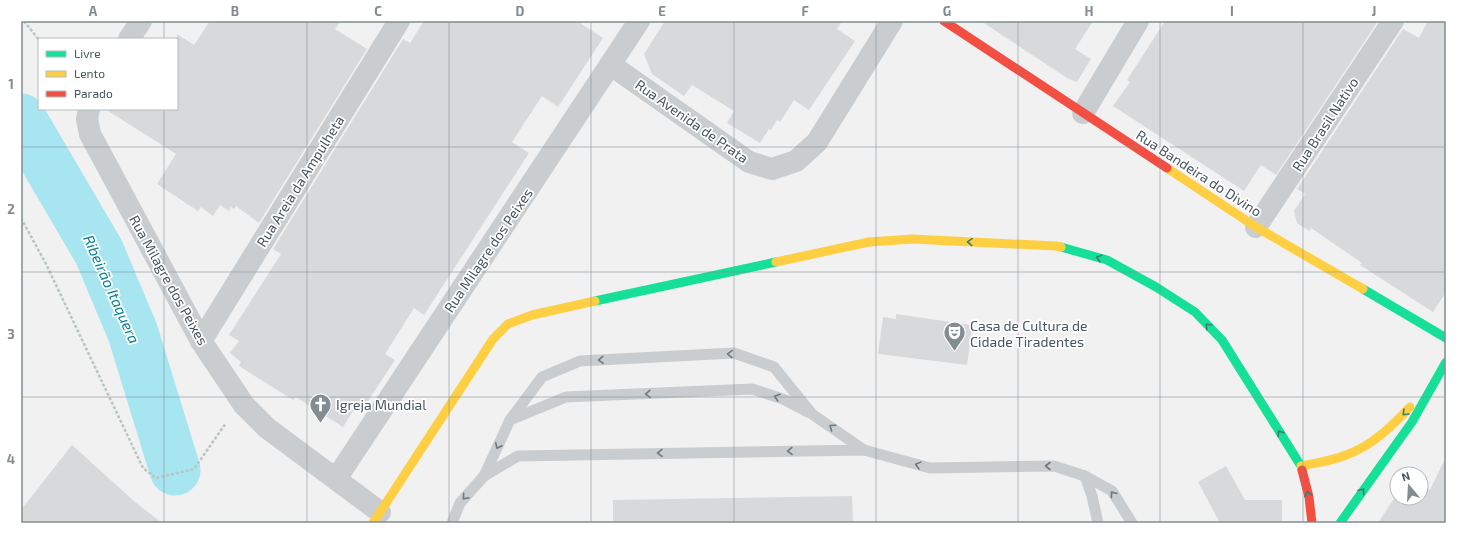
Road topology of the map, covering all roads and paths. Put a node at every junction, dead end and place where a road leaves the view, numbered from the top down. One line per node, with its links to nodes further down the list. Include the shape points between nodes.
1 (24, 21): 10 (path)
2 (141, 21): 9 (street)
3 (399, 21): 17 (street, Rua Areia da Ampulheta)
4 (639, 21): 11 (street, Rua Milagre dos Peixes)
5 (892, 21): 11 (street, Rua Avenida de Prata, via 817,142 796,161 772,168 749,162)
6 (944, 21): 13 (street, Rua Bandeira do Divino)
7 (1138, 21): 13 (street)
8 (1393, 21): 15 (street, Rua Brasil Nativo)
9 (130, 38)
10 (38, 39)
11 (611, 65): 27 (street, Rua Milagre dos Peixes)
12 (89, 110): 17 (street, Rua Milagre dos Peixes, via 90,134)
13 (1083, 114): 15 (street, Rua Bandeira do Divino)
14 (21, 218): 21 (path, via 46,264 143,468 156,478 194,469 226,423)
15 (1256, 228): 16 (street, Rua Bandeira do Divino)
16 (1446, 338)
17 (201, 341): 27 (street, Rua Milagre dos Peixes, via 244,405 267,428)
18 (1446, 362): 19 (street)
19 (1432, 385): 24 (street, one-way to 24, via 1390,428 1360,449 1333,460); 33 (street, one-way to 19, via 1412,422)
20 (812, 414): 22 (lane, one-way to 22, via 783,399 752,389 566,397); 22 (lane, one-way to 22, via 774,367 734,353 580,361 542,377); 23 (lane, one-way to 20)
21 (222, 417)
22 (510, 420): 25 (lane, one-way to 25)
23 (864, 450): 25 (lane, one-way to 25, via 518,456); 26 (lane, one-way to 23, via 1054,466 930,468)
24 (1301, 466): 28 (street, one-way to 28, via 1222,340 1195,312 1107,260 1056,246 876,241 532,315 508,324 493,339); 32 (street, one-way to 24)
25 (484, 476): 29 (lane, one-way to 29, via 460,503)
26 (1085, 476): 30 (lane); 31 (lane, one-way to 26, via 1112,490)
27 (336, 479): 28 (street, Rua Milagre dos Peixes)
28 (377, 518)
29 (452, 523)
30 (1098, 523)
31 (1132, 523)
32 (1312, 523)
33 (1340, 523)

